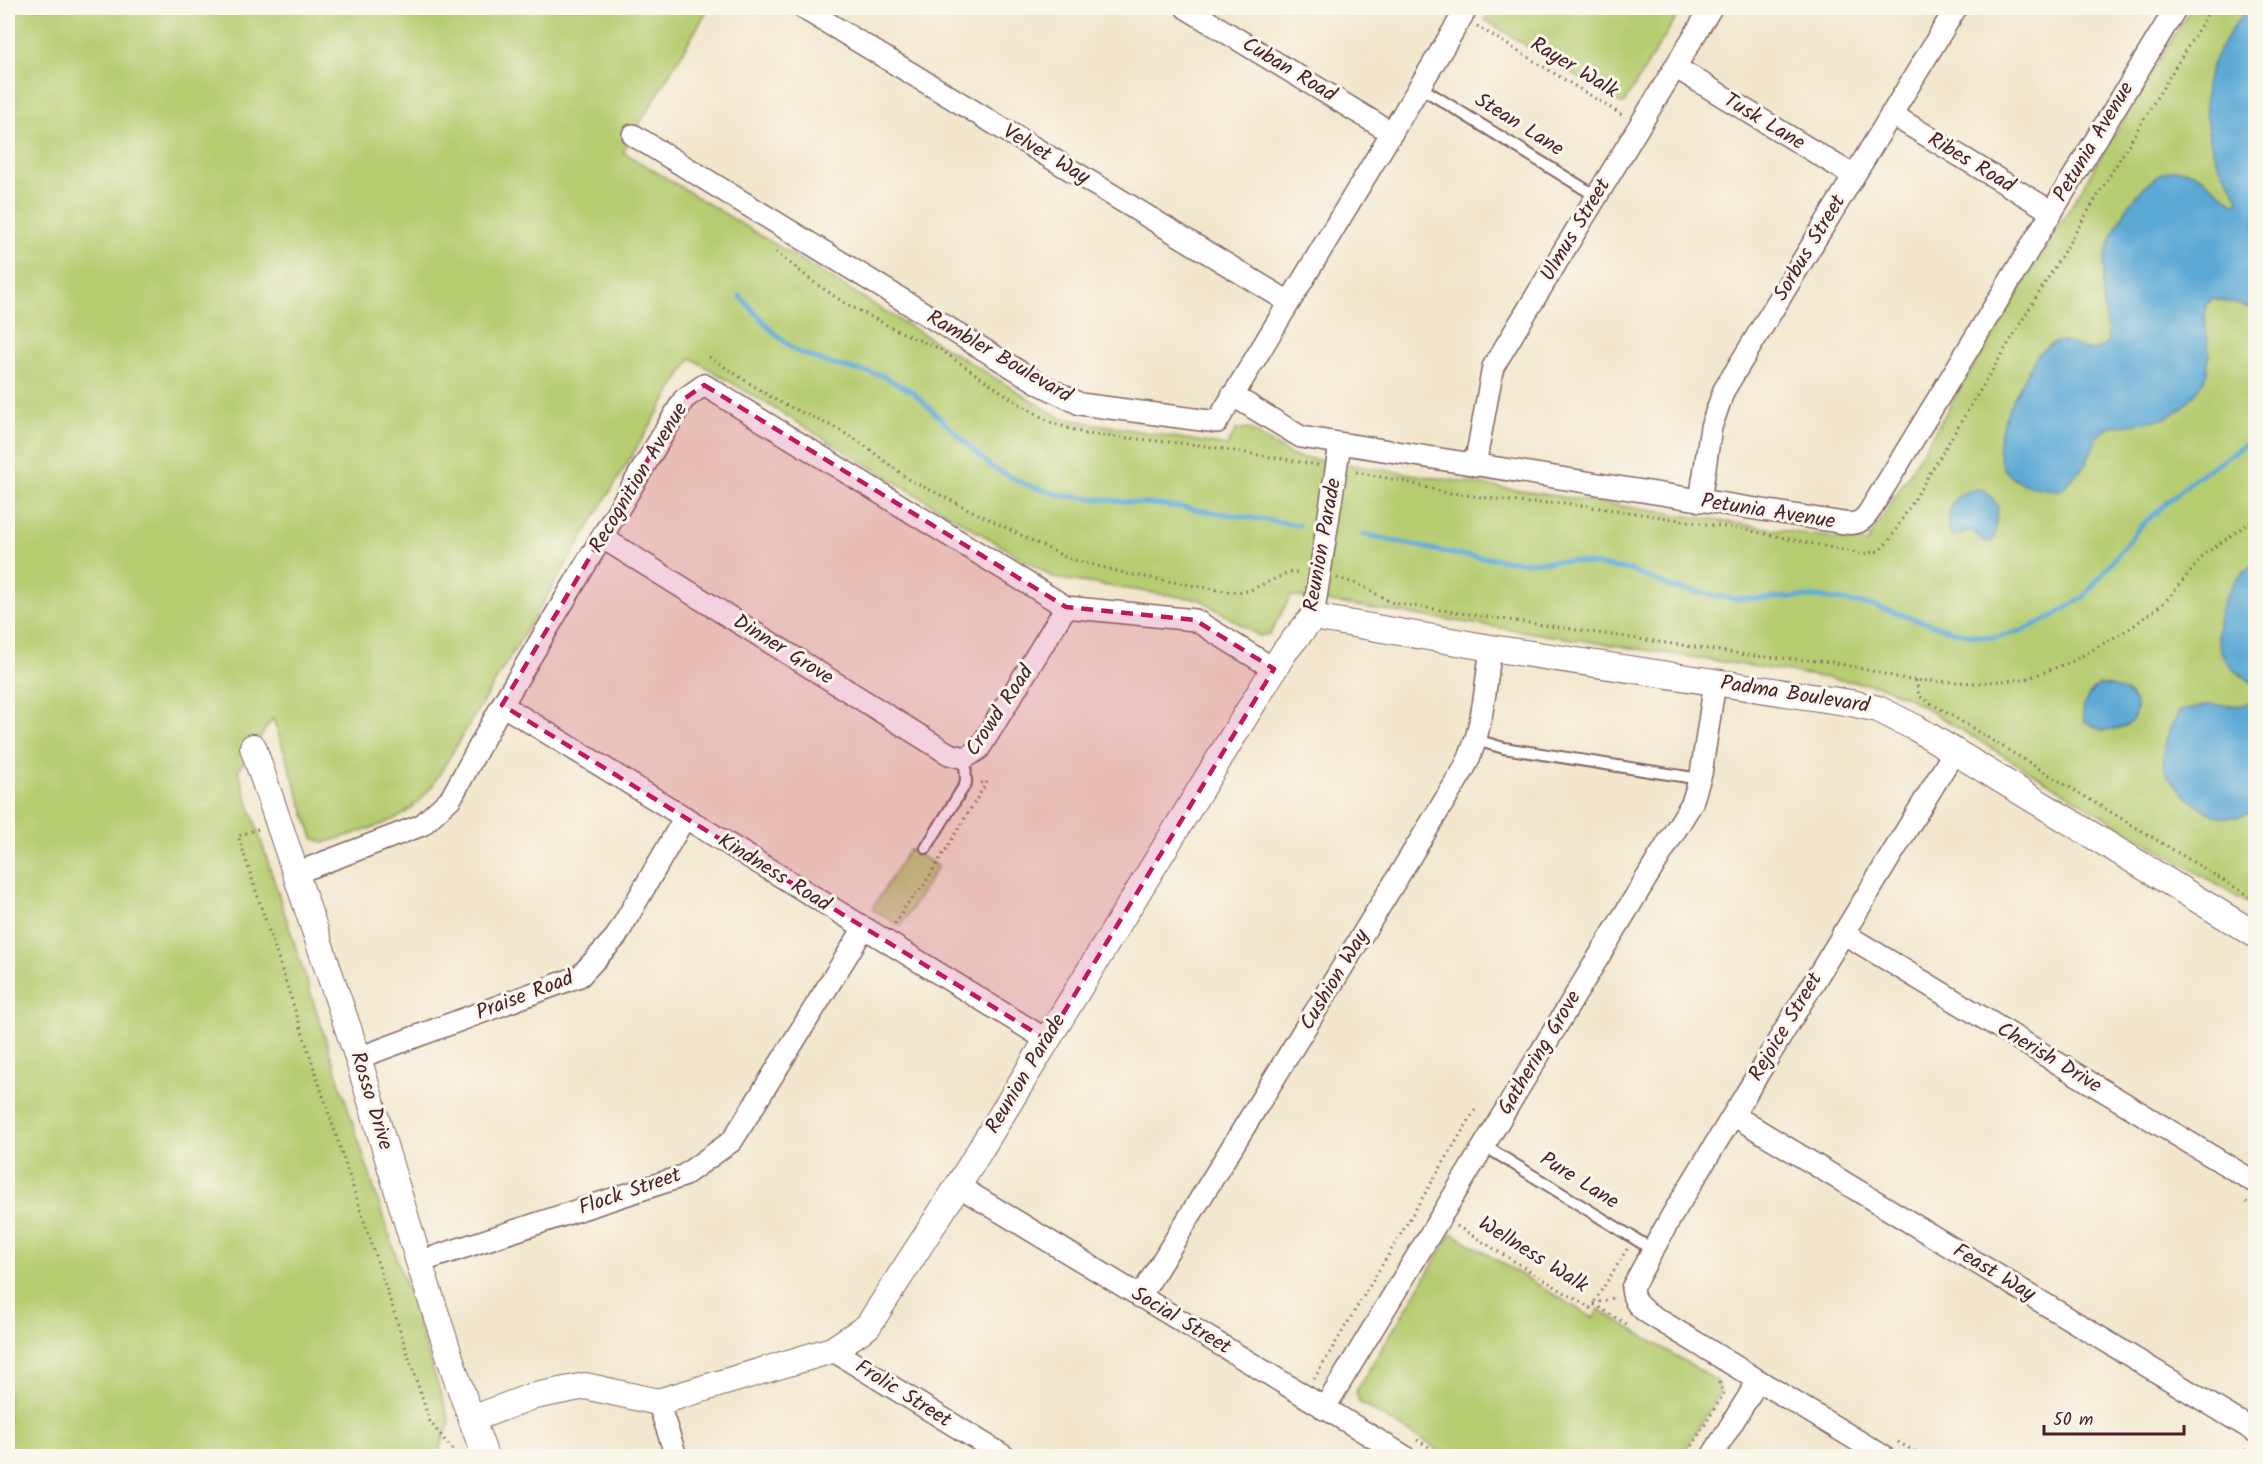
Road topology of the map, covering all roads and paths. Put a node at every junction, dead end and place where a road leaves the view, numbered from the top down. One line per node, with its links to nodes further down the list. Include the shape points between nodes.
1 (803, 8): 17 (street, Velvet Way)
2 (1186, 8): 12 (street, Cuban Road)
3 (1711, 8): 8 (street, Ulmus Street)
4 (1956, 8): 10 (street, Sorbus Street)
5 (2176, 8): 16 (street, Petunia Avenue)
6 (2211, 8): 22 (path, via 1889,541 1879,551 1862,554 1746,530 1608,509 1444,492)
7 (1465, 12): 9 (street, Rambler Boulevard); 11 (path, Rayer Walk)
8 (1675, 67): 11 (street, Ulmus Street); 14 (street, Tusk Lane)
9 (1420, 87): 12 (street, Rambler Boulevard); 15 (lane, Stean Lane)
10 (1891, 114): 14 (street, Sorbus Street); 16 (street, Ribes Road)
11 (1639, 125): 15 (street, Ulmus Street)
12 (1392, 133): 17 (street, Rambler Boulevard)
13 (633, 135): 19 (street, Rambler Boulevard, via 1040,384 1080,404 1217,422)
14 (1854, 176): 23 (street, Sorbus Street, via 1719,400)
15 (1596, 196): 21 (street, Ulmus Street, via 1493,367)
16 (2052, 212): 23 (street, Petunia Avenue, via 1860,522 1844,524)
17 (1289, 302): 19 (street, Rambler Boulevard)
18 (709, 357): 26 (path, via 777,400 838,429 908,479 1067,558 1128,574 1230,592 1248,591 1290,572)
19 (1232, 395): 20 (street, Petunia Avenue, via 1301,437)
20 (1340, 444): 21 (street, Petunia Avenue); 22 (street, Reunion Parade)
21 (1475, 465): 23 (street, Petunia Avenue)
22 (1336, 469): 26 (street, Reunion Parade)
23 (1700, 501)
24 (2256, 518): 31 (path, via 2206,553 2165,602 2132,627 2071,662 2026,679 1977,684)
25 (603, 538): 27 (street, Recognition Avenue, via 684,399 704,385); 33 (street, Recognition Avenue); 37 (street, Dinner Grove, via 950,754)
26 (1319, 576): 28 (street, Reunion Parade); 31 (path, via 1358,584 1393,603 1755,656 1832,662)
27 (1066, 607): 30 (street, Recognition Avenue, via 1195,620); 37 (street, Crowd Road, via 979,749)
28 (1313, 617): 29 (street, Padma Boulevard); 30 (street, Reunion Parade)
29 (1491, 648): 32 (street, Padma Boulevard); 34 (street, Cushion Way)
30 (1274, 669): 47 (street, Reunion Parade)
31 (1916, 680): 43 (path, via 1919,696)
32 (1715, 682): 36 (street, Padma Boulevard, via 1878,709); 38 (street, Gathering Grove)
33 (502, 705): 39 (street, Kindness Road); 42 (street, Recognition Avenue, via 451,798 422,825)
34 (1476, 740): 38 (lane, via 1504,748); 57 (street, Cushion Way, via 1464,769)
35 (253, 747): 40 (street, Rosso Drive)
36 (1954, 752): 45 (street, Rejoice Street); 46 (street, Padma Boulevard)
37 (965, 758): 41 (lane, Crowd Road, via 966,783)
38 (1700, 779): 51 (street, Gathering Grove, via 1685,815)
39 (685, 817): 44 (street, Kindness Road); 48 (street, Praise Road, via 616,937 580,976)
40 (280, 822): 42 (street, Rosso Drive); 68 (path, via 238,836 430,1422)
41 (926, 848)
42 (296, 873): 48 (street, Rosso Drive)
43 (2256, 900)
44 (864, 928): 47 (street, Kindness Road); 56 (street, Flock Street, via 732,1141 683,1176)
45 (1843, 933): 50 (street, Rejoice Street); 52 (street, Cherish Drive)
46 (2256, 934)
47 (1047, 1040): 53 (street, Reunion Parade)
48 (358, 1058): 56 (street, Rosso Drive)
49 (1475, 1110): 60 (path)
50 (1733, 1115): 55 (street, Rejoice Street); 65 (street, Feast Way)
51 (1483, 1145): 55 (lane, Pure Lane); 63 (street, Gathering Grove)
52 (2256, 1184)
53 (958, 1186): 57 (street, Social Street); 59 (street, Reunion Parade, via 868,1326)
54 (1455, 1225): 58 (path, Wellness Walk, via 1590,1308)
55 (1653, 1250): 61 (street, Rejoice Street, via 1632,1288 1637,1306)
56 (419, 1262): 64 (street, Rosso Drive)
57 (1140, 1297): 63 (street, Social Street)
58 (1593, 1304)
59 (832, 1350): 62 (street, Reunion Parade); 71 (street, Frolic Street)
60 (1314, 1379)
61 (1758, 1381): 74 (street); 75 (street)
62 (658, 1402): 64 (street, Reunion Parade, via 585,1386 530,1397); 70 (street)
63 (1324, 1409): 73 (street, Social Street)
64 (472, 1419): 69 (street, Rosso Drive)
65 (2256, 1432)
66 (2234, 1444): 76 (path)
67 (1037, 1452): 72 (path)
68 (455, 1456)
69 (485, 1456)
70 (676, 1456)
71 (1004, 1456)
72 (1044, 1456)
73 (1404, 1456)
74 (1712, 1456)
75 (1883, 1456)
76 (2255, 1456)

